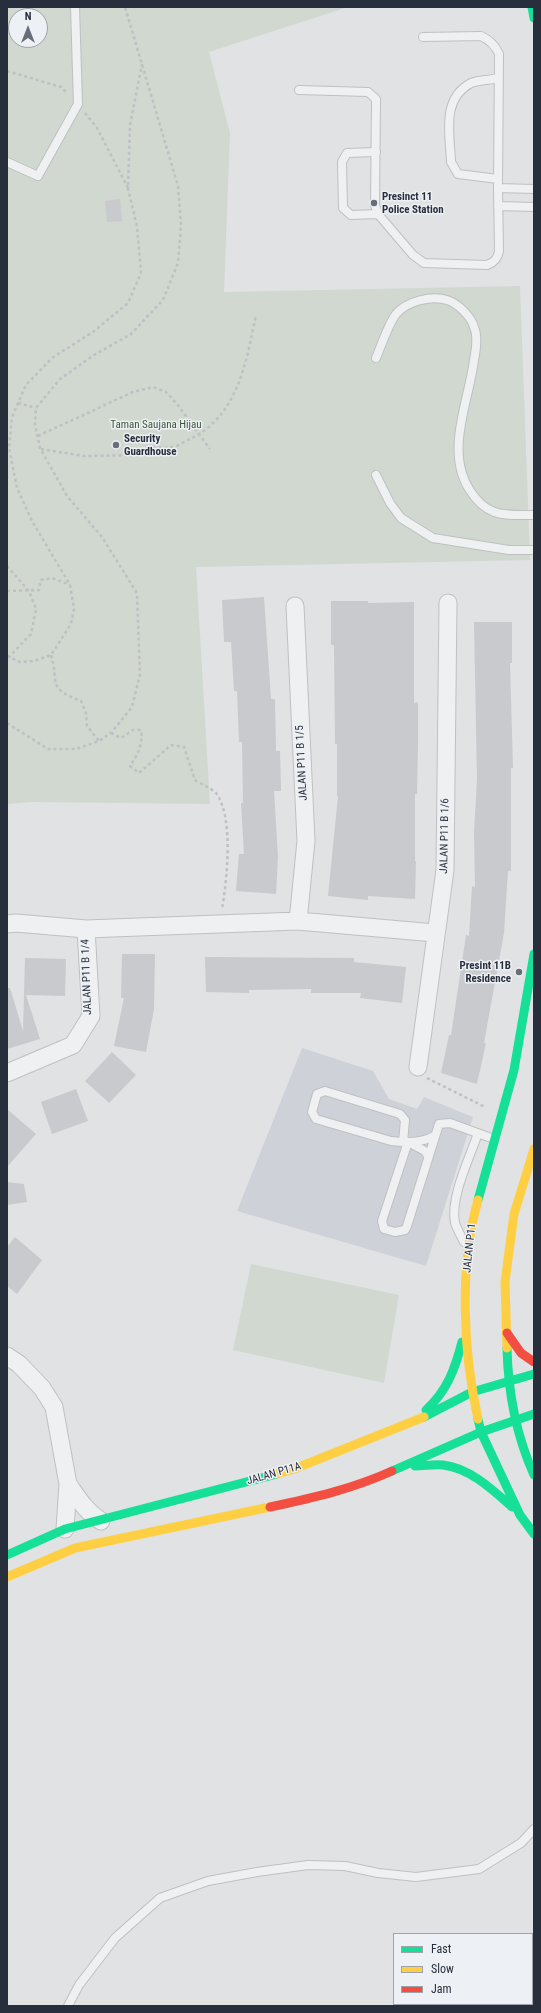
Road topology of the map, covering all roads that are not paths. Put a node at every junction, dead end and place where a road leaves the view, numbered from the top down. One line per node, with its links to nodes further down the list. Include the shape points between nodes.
1 (75, 7): 8 (lane, via 78,104 38,176)
2 (532, 7): 3 (main road)
3 (534, 18)
4 (423, 37): 5 (lane, via 481,36 488,39 496,46 499,54)
5 (499, 78): 9 (lane); 9 (lane, via 472,83 453,101 449,110 451,162 454,169 458,174)
6 (299, 90): 7 (lane, via 368,92 372,95 376,99)
7 (376, 152): 14 (lane, via 375,205); 14 (lane, via 347,153 345,156 342,162 343,208 351,215)
8 (7, 162)
9 (498, 179): 10 (lane)
10 (498, 188): 11 (lane); 12 (lane)
11 (534, 189)
12 (498, 206): 13 (lane); 14 (lane, via 498,258 487,265 424,263 413,255)
13 (534, 207)
14 (378, 214)
15 (376, 358): 17 (lane, via 397,314 412,303 427,298 447,300 467,314 474,327 476,347 460,424 459,452 464,480 476,501 490,511 502,516)
16 (376, 475): 18 (lane, via 401,518 432,538 509,550)
17 (534, 515)
18 (534, 550)
19 (448, 603): 24 (street, JALAN P11 B 1/6, via 445,870)
20 (295, 606): 21 (street, JALAN P11 B 1/5, via 306,842)
21 (298, 921): 23 (street); 24 (street)
22 (7, 924): 23 (street)
23 (86, 929): 27 (street, JALAN P11 B 1/4, via 91,1016 73,1045)
24 (435, 933): 26 (street, JALAN P11 B 1/6)
25 (534, 954): 30 (main road, JALAN P11, via 514,1070)
26 (418, 1067)
27 (7, 1073)
28 (478, 1133): 29 (lane, via 443,1122 439,1124); 30 (lane); 34 (lane, via 455,1207 456,1223)
29 (434, 1136): 31 (lane, via 428,1140); 33 (lane)
30 (495, 1140): 34 (main road, JALAN P11, via 473,1217)
31 (406, 1142): 31 (lane, via 391,1141 316,1119 312,1112 317,1094 325,1092 400,1114 405,1120); 33 (lane, via 425,1151); 33 (lane, via 382,1221 384,1229 401,1232 408,1226)
32 (534, 1149): 35 (main road, via 514,1214 505,1282)
33 (428, 1156)
34 (468, 1250): 36 (main road, JALAN P11)
35 (507, 1333): 38 (main road, via 521,1353); 40 (main road)
36 (465, 1334): 41 (main road, JALAN P11); 44 (main road, via 452,1379 439,1400)
37 (7, 1356): 48 (street, via 19,1364 42,1388 54,1407)
38 (534, 1362)
39 (534, 1374): 40 (main road, JALAN P11A)
40 (508, 1382): 41 (main road, JALAN P11A); 43 (main road)
41 (472, 1392): 44 (main road, JALAN P11A); 45 (main road, JALAN P11)
42 (534, 1414): 43 (main road)
43 (516, 1419): 45 (main road); 47 (main road, via 524,1452)
44 (412, 1423): 50 (main road, JALAN P11A, via 294,1469)
45 (482, 1432): 46 (main road); 49 (main road, JALAN P11)
46 (408, 1466): 49 (main road, via 445,1465 472,1475); 54 (main road, via 361,1485 318,1497 76,1548)
47 (534, 1475)
48 (68, 1484): 50 (street, via 92,1516); 51 (street)
49 (520, 1515): 52 (main road, JALAN P11)
50 (101, 1521): 51 (main road, JALAN P11A)
51 (65, 1529): 53 (main road, JALAN P11A)
52 (534, 1534)
53 (7, 1555)
54 (7, 1577)
55 (534, 1829): 56 (lane, via 521,1843 479,1869 416,1877 345,1866 308,1865 208,1881 160,1898 115,1938 80,1985)
56 (68, 2006)

